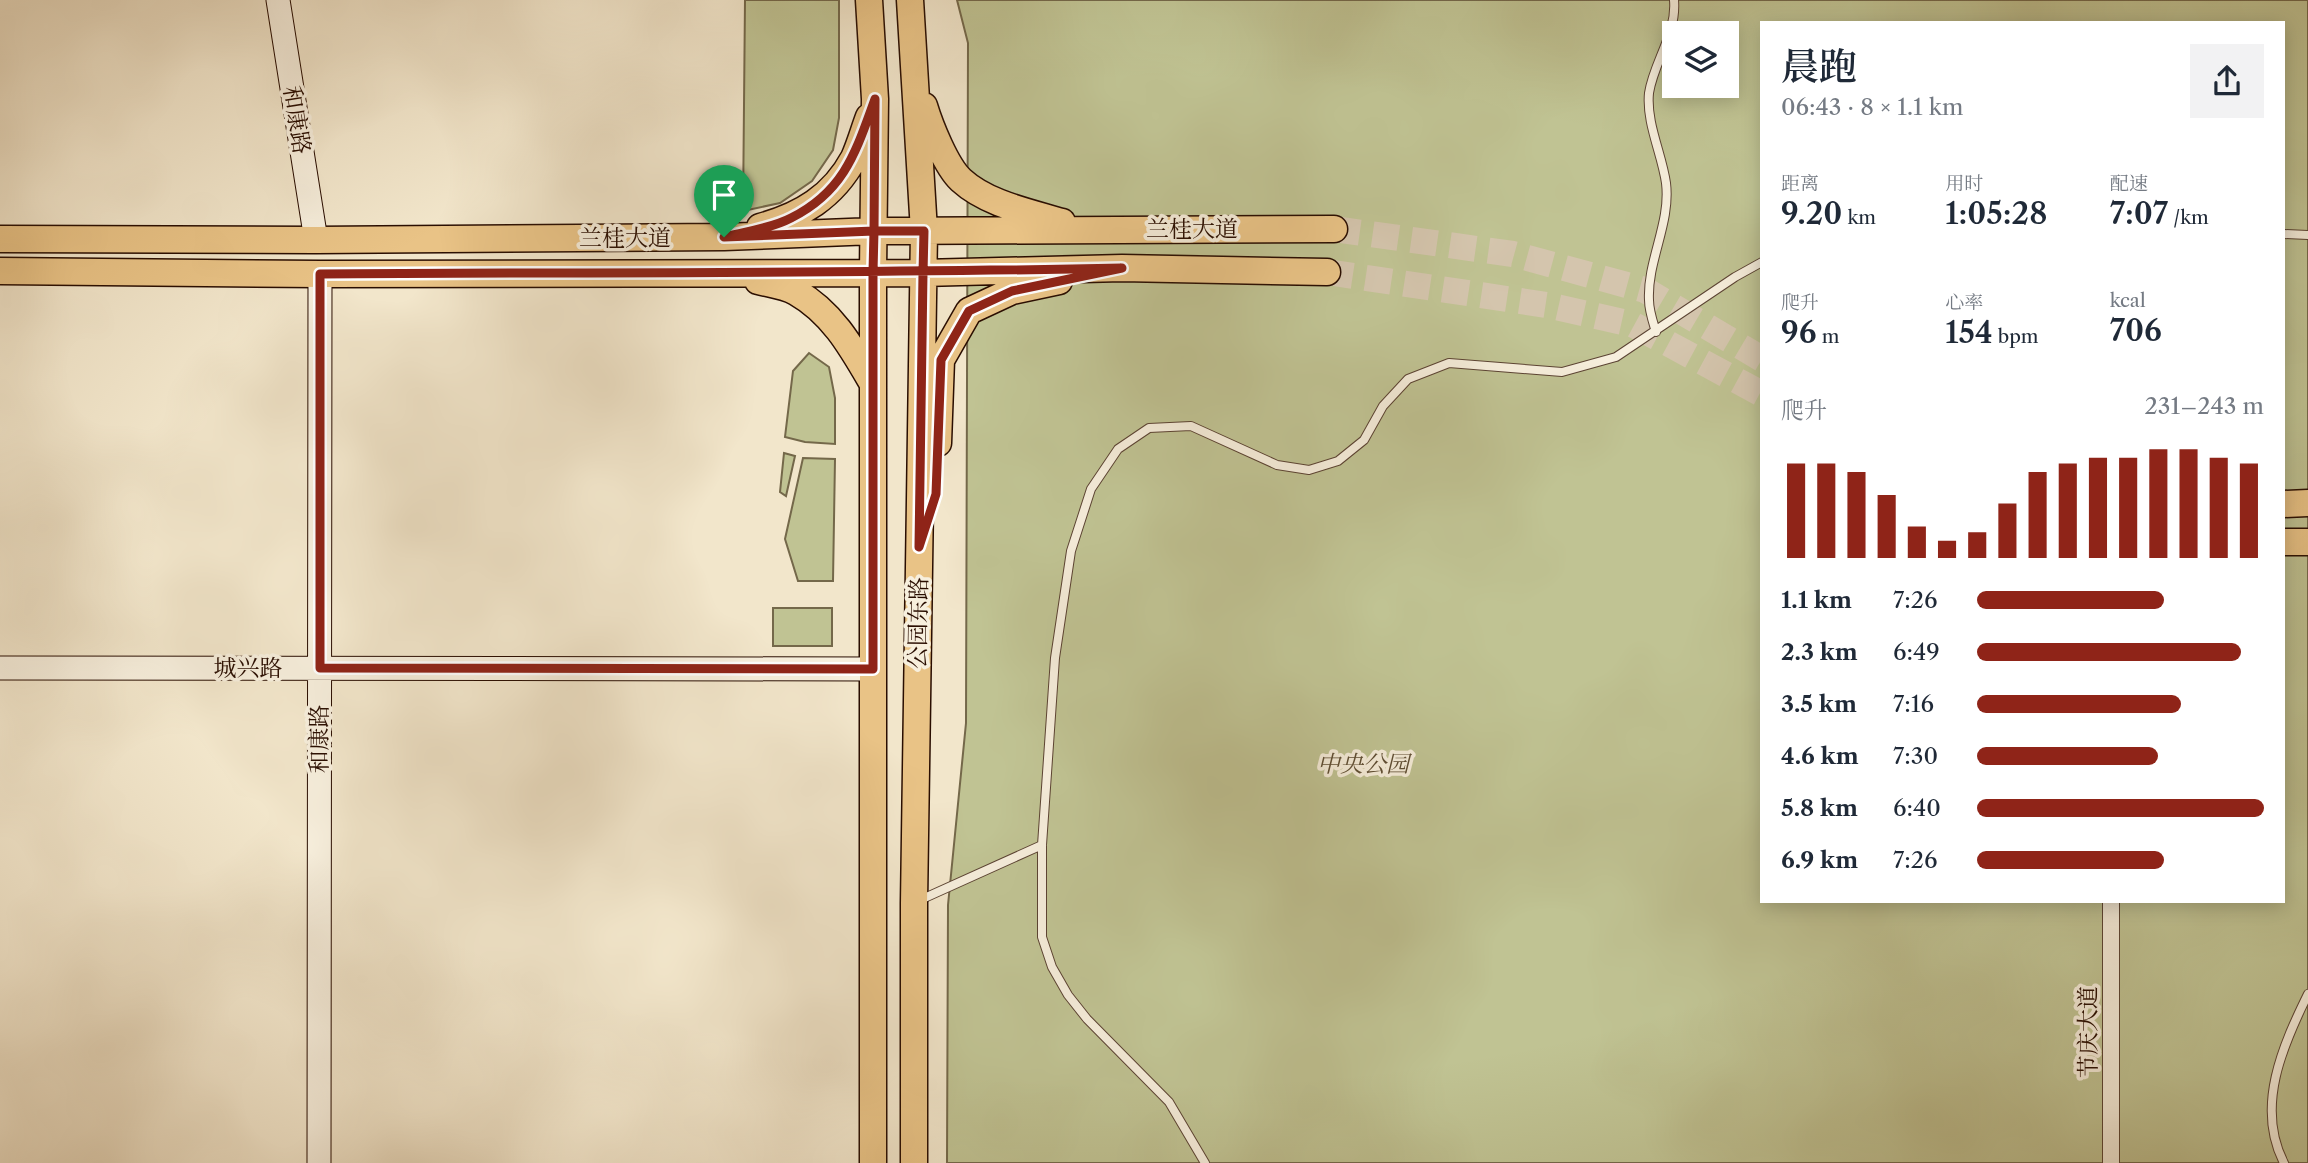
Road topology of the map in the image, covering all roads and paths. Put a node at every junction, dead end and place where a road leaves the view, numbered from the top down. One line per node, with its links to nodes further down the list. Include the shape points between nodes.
1 (278, 0): 15 (street, 和康路)
2 (869, 0): 6 (main road, 公园东路)
3 (910, 0): 5 (main road, 公园东路)
4 (1674, 0): 24 (lane, via 1674,21 1650,91 1649,107 1666,184 1650,285)
5 (914, 74): 7 (main road, via 928,122 961,179 998,203); 10 (main road, 公园东路)
6 (875, 99): 9 (main road, 公园东路); 13 (main road, via 854,158 825,197 790,219)
7 (1087, 229): 8 (main road, 兰桂大道); 10 (main road, 兰桂大道)
8 (1334, 229)
9 (874, 231): 10 (main road, 兰桂大道); 13 (main road, 兰桂大道); 20 (main road, 公园东路)
10 (924, 231): 22 (main road, 公园东路)
11 (2285, 234): 12 (lane)
12 (2308, 235)
13 (724, 237): 15 (main road, 兰桂大道)
14 (0, 239): 15 (main road, 兰桂大道)
15 (316, 240)
16 (1760, 263): 24 (lane)
17 (1122, 268): 21 (main road, 兰桂大道); 22 (main road, 兰桂大道); 30 (main road, via 1012,291 969,311 941,360 936,494)
18 (0, 271): 23 (main road, 兰桂大道)
19 (720, 271): 20 (main road, 兰桂大道); 23 (main road, 兰桂大道); 25 (main road, via 794,291 829,316)
20 (873, 272): 22 (main road, 兰桂大道); 25 (main road, 公园东路)
21 (1327, 272)
22 (923, 273): 30 (main road, 公园东路)
23 (320, 274): 32 (street, 和康路)
24 (1656, 332): 34 (lane, via 1616,357 1562,372 1449,363 1408,379 1383,406 1364,440 1338,461 1309,470 1277,465 1191,426 1149,428 1118,449 1091,489 1071,551 1055,657)
25 (873, 385): 33 (main road, 公园东路)
26 (2308, 503): 27 (main road)
27 (2285, 504)
28 (2285, 542): 29 (main road)
29 (2308, 542)
30 (919, 547): 35 (main road, 公园东路)
31 (0, 668): 32 (street, 城兴路)
32 (320, 668): 33 (street, 城兴路); 38 (street, 和康路)
33 (873, 669): 39 (main road, 公园东路)
34 (1042, 845): 35 (lane); 41 (lane, via 1042,937 1052,967 1087,1019 1170,1102)
35 (914, 903): 40 (main road, 公园东路)
36 (2111, 903): 42 (street, 节庆大道)
37 (2308, 994): 43 (lane, via 2276,1071 2271,1110)
38 (319, 1163)
39 (873, 1163)
40 (914, 1163)
41 (1205, 1163)
42 (2111, 1163)
43 (2284, 1163)

